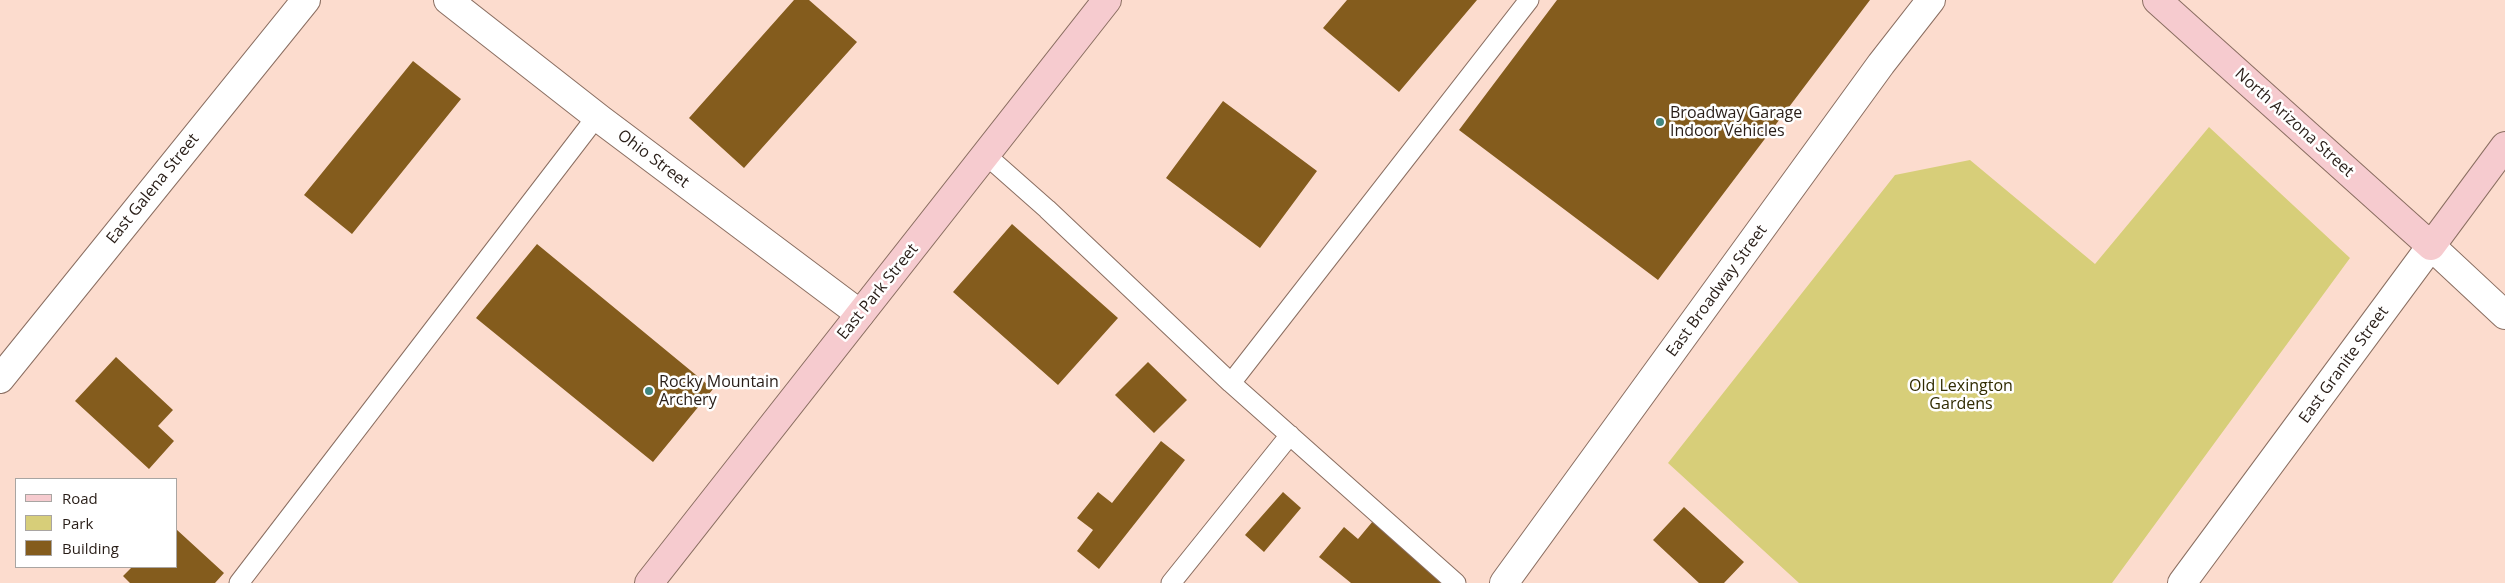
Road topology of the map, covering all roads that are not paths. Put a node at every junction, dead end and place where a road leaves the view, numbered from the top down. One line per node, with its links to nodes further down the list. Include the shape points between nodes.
1 (306, 0): 13 (street, East Galena Street)
2 (448, 0): 7 (street, Ohio Street)
3 (1107, 0): 9 (main road, East Park Street)
4 (1529, 0): 14 (lane)
5 (1931, 0): 20 (street, East Broadway Street, via 1869,80)
6 (2157, 0): 10 (main road, North Arizona Street)
7 (597, 116): 11 (street, Ohio Street); 16 (lane)
8 (2505, 146): 10 (main road, East Granite Street)
9 (986, 156): 11 (main road, East Park Street); 14 (lane, via 1047,209)
10 (2432, 246): 12 (street); 21 (street, East Granite Street)
11 (860, 314): 17 (main road, East Park Street)
12 (2505, 315)
13 (0, 379)
14 (1231, 383): 15 (lane)
15 (1290, 435): 18 (lane); 19 (lane)
16 (239, 583)
17 (649, 583)
18 (1171, 583)
19 (1456, 583)
20 (1504, 583)
21 (2182, 583)

